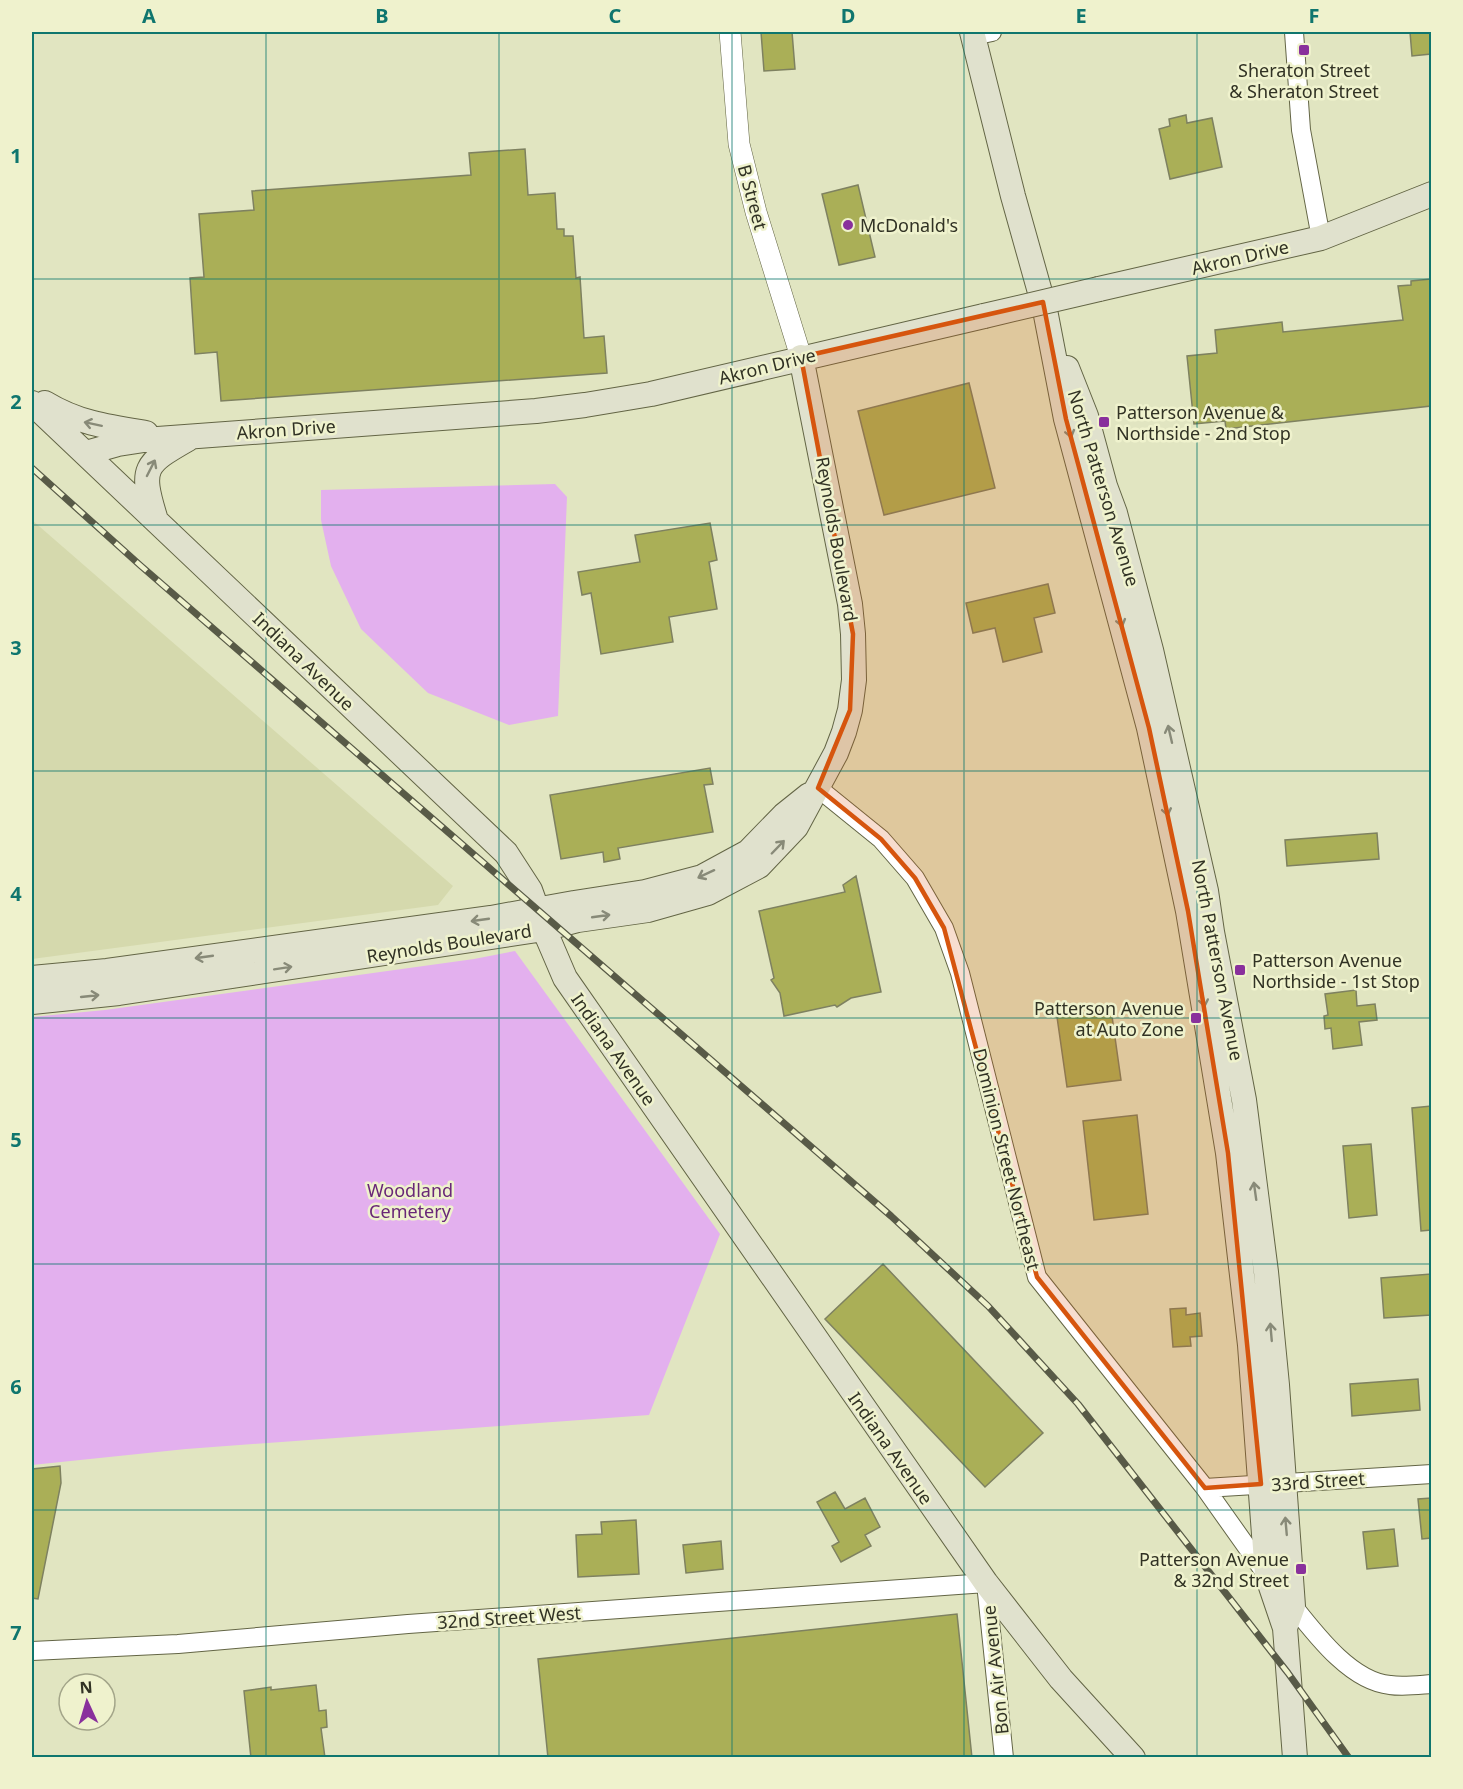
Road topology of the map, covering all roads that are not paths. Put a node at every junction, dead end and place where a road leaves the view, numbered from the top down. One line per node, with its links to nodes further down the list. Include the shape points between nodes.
1 (730, 32): 6 (street, B Street, via 739,144)
2 (1294, 32): 5 (street, via 1300,130)
3 (979, 33): 17 (main road, North Patterson Avenue, via 1013,196 1045,310 1086,416 1115,513 1206,891 1244,1100 1266,1272 1277,1384)
4 (1431, 194): 5 (main road, Akron Drive)
5 (1321, 238): 6 (main road, Akron Drive, bridge)
6 (801, 357): 9 (main road, Akron Drive, via 585,405); 12 (main road, Reynolds Boulevard, via 854,634 850,711)
7 (32, 394): 9 (main road, one-way to 7, via 83,421 65,415)
8 (32, 403): 10 (main road, Indiana Avenue)
9 (183, 437): 10 (main road, Akron Drive, via 118,444); 11 (main road, one-way to 9, via 146,478 151,464)
10 (86, 453): 11 (main road, Indiana Avenue)
11 (156, 520): 13 (main road, Indiana Avenue, via 506,853 530,890)
12 (818, 788): 13 (main road, Reynolds Boulevard, via 796,828 759,866 708,893 648,910 578,920); 18 (street, Dominion Street Northeast, via 881,839 915,878 944,928 960,973 1037,1277)
13 (541, 920): 14 (main road, Reynolds Boulevard, one-way to 14); 15 (main road, Reynolds Boulevard, one-way to 13, via 119,993); 20 (main road, Indiana Avenue, via 565,978)
14 (32, 978)
15 (32, 1002)
16 (1431, 1474): 17 (street, 33rd Street)
17 (1272, 1484): 18 (street, 33rd Street); 19 (main road, North Patterson Avenue); 21 (main road, North Patterson Avenue, one-way to 17)
18 (1205, 1488): 19 (street, Dominion Street Northeast)
19 (1268, 1575): 21 (street, Dominion Street Northeast); 22 (main road, North Patterson Avenue)
20 (986, 1583): 23 (street, 32nd Street West, via 178,1644); 25 (street, Bon Air Avenue); 26 (main road, Indiana Avenue, via 1061,1679)
21 (1293, 1605): 22 (main road, North Patterson Avenue); 24 (street, Dominion Street Northeast, via 1341,1660 1366,1678 1388,1686)
22 (1285, 1628): 27 (main road, North Patterson Avenue)
23 (32, 1651)
24 (1431, 1684)
25 (1004, 1758)
26 (1133, 1758)
27 (1295, 1758)

